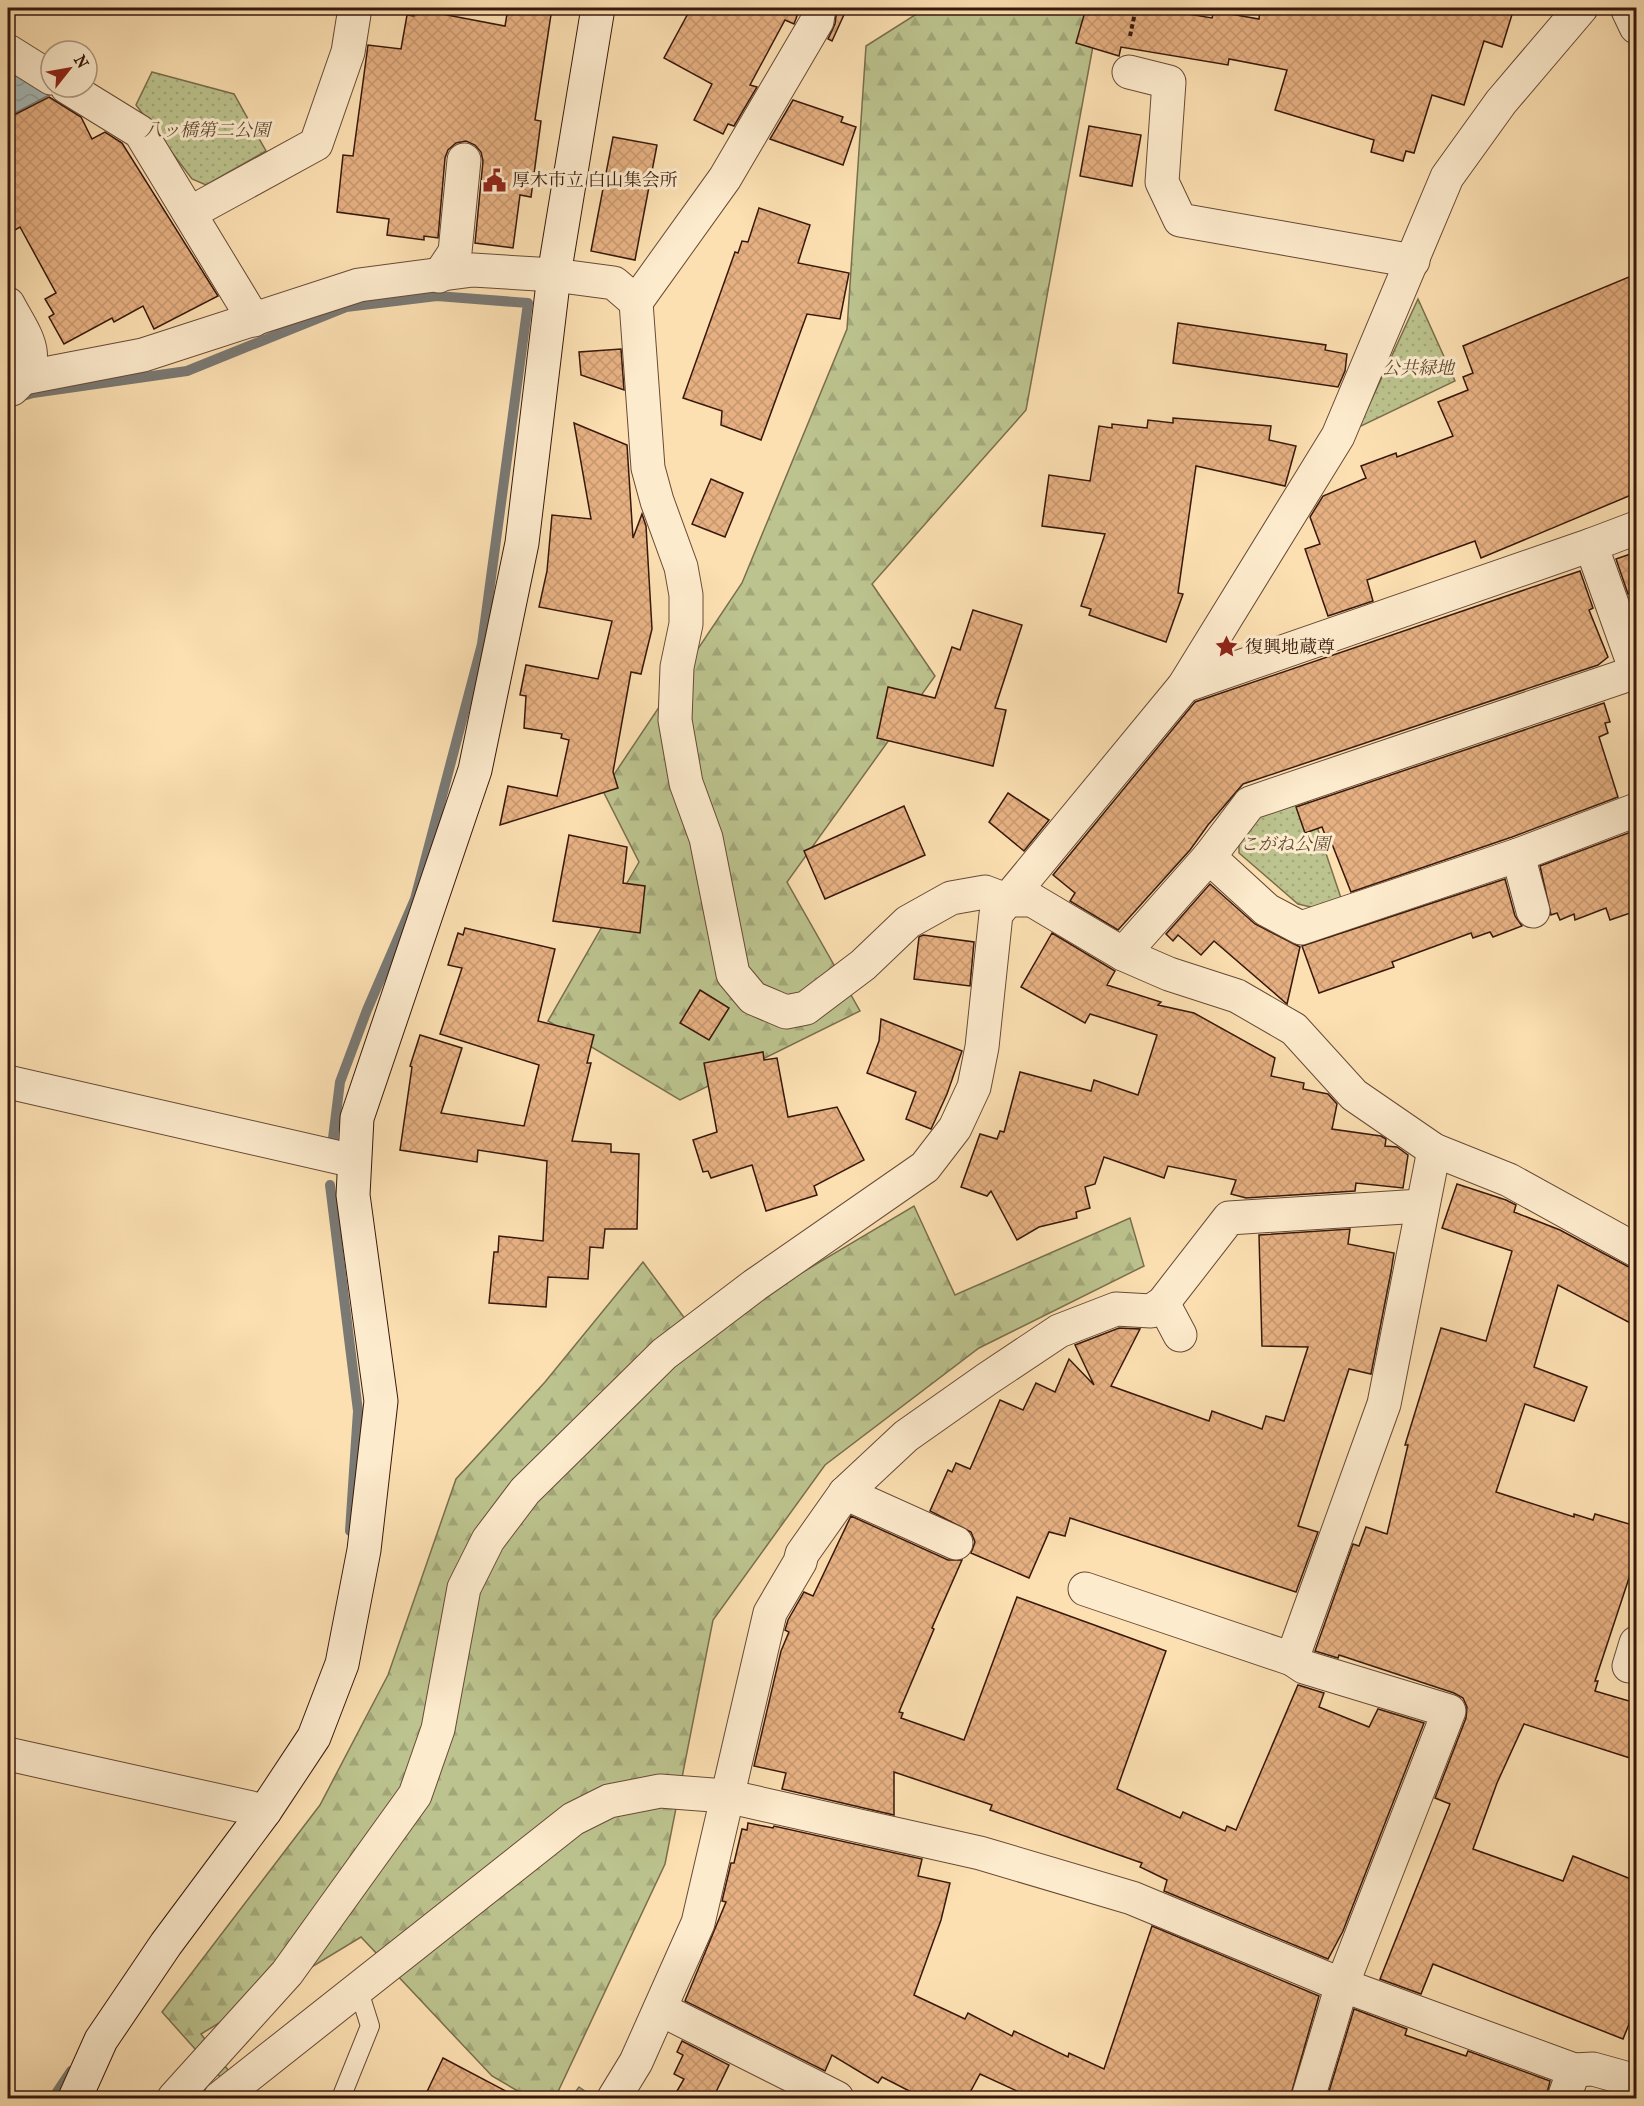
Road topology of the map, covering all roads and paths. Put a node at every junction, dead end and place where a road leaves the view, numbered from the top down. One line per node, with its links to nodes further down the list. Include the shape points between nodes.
1 (355, 8): 12 (street, via 348,52 316,144)
2 (598, 8): 14 (street)
3 (819, 8): 16 (street, via 817,21 725,178)
4 (1581, 8): 13 (street, via 1501,102 1447,177)
5 (1627, 8): 6 (street)
6 (1636, 27)
7 (8, 51): 8 (street)
8 (39, 70)
9 (1129, 72): 13 (street, via 1169,82 1162,182 1180,220)
10 (86, 99): 12 (street, via 140,132)
11 (464, 160): 15 (street, via 455,252)
12 (190, 213): 18 (street)
13 (1413, 261): 23 (street, via 1338,436)
14 (554, 275): 15 (street, via 473,270); 16 (street, via 614,283); 32 (street, via 522,543 476,770 357,1119)
15 (439, 276): 18 (street, via 359,285)
16 (636, 302): 27 (street, via 648,468 681,567 686,595 675,720 686,783 706,838 733,974 753,998 786,1012 806,1008 863,965 908,922 951,898 986,892)
17 (8, 304): 19 (street, via 31,347)
18 (254, 320): 19 (street, via 143,355)
19 (13, 387)
20 (1636, 528): 21 (street)
21 (1591, 545): 22 (street); 23 (street)
22 (1636, 671): 26 (street, via 1250,803)
23 (1184, 686): 27 (street)
24 (1636, 810): 25 (street)
25 (1518, 855): 26 (street, via 1301,928 1267,910); 28 (street)
26 (1209, 857): 29 (street)
27 (1006, 900): 29 (street, via 1032,900); 50 (street, via 996,914 974,1088 956,1128 926,1167 755,1285 664,1354 525,1491 488,1539 464,1588 438,1729 416,1795 287,1973)
28 (1533, 911)
29 (1123, 954): 31 (street, via 1237,996 1294,1029 1354,1095)
30 (8, 1082): 32 (street)
31 (1434, 1150): 33 (street); 34 (street, via 1509,1180)
32 (354, 1161): 43 (street, via 353,1195 381,1401 364,1550 342,1664 314,1737)
33 (1421, 1206): 35 (street, via 1229,1218); 40 (street, via 1384,1404)
34 (1636, 1250)
35 (1163, 1303): 36 (street); 37 (street, via 1151,1311 1116,1309 1059,1331 906,1436)
36 (1180, 1335)
37 (845, 1493): 38 (street); 42 (street, via 802,1554 770,1612)
38 (956, 1543)
39 (1098, 1603): 40 (street)
40 (1292, 1659): 44 (street, via 1304,1667 1449,1711)
41 (8, 1754): 43 (street)
42 (726, 1796): 44 (street, via 980,1853 1132,1898); 45 (street, via 660,1791 609,1801 573,1819); 46 (street, via 699,1923)
43 (265, 1811): 49 (street, via 166,1944 101,2040)
44 (1342, 1985): 48 (street); 55 (street)
45 (358, 1988): 51 (street); 52 (lane, via 370,2026)
46 (660, 2009): 53 (street, via 636,2062); 54 (street)
47 (1634, 2073): 48 (street, via 1593,2069)
48 (1569, 2084)
49 (75, 2098)
50 (174, 2098)
51 (220, 2098)
52 (341, 2098)
53 (614, 2098)
54 (837, 2098)
55 (1308, 2098)

